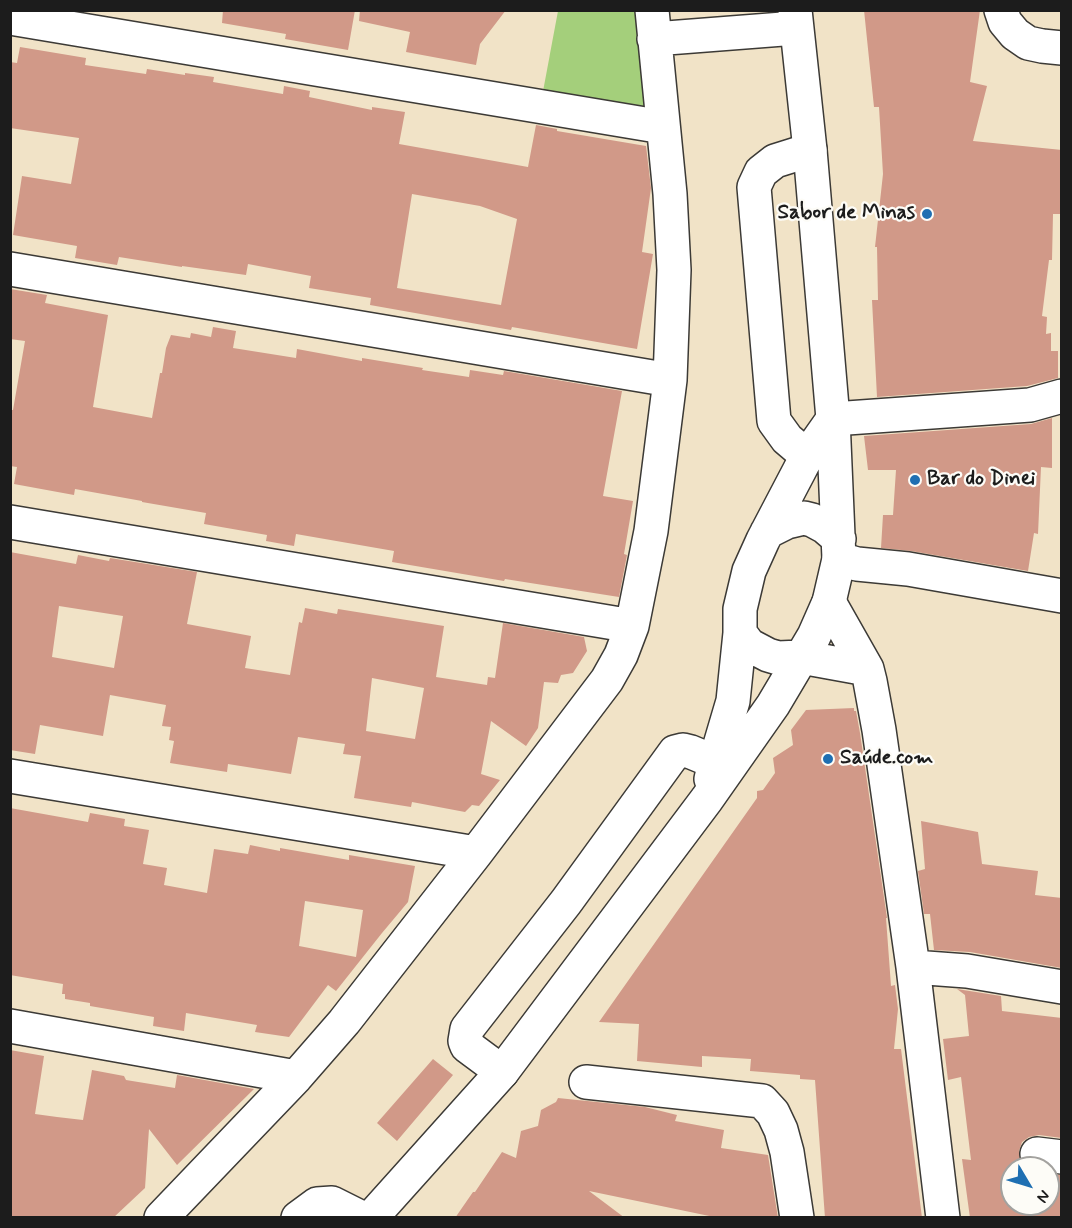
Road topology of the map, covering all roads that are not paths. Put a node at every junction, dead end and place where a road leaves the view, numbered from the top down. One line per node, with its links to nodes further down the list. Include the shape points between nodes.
1 (1001, 10): 5 (street, via 1015,34 1028,42)
2 (10, 18): 6 (street)
3 (796, 19): 4 (street); 7 (street)
4 (653, 25): 6 (street)
5 (1062, 48)
6 (663, 127): 9 (street, via 674,270)
7 (810, 150): 11 (street); 12 (street, via 776,161 761,172 754,188 774,421)
8 (10, 268): 9 (street)
9 (670, 380): 18 (street, via 651,531)
10 (1062, 396): 11 (street, via 1030,405)
11 (833, 419): 12 (street); 15 (street)
12 (807, 456): 14 (street)
13 (10, 522): 18 (street)
14 (767, 532): 15 (street, via 804,518 825,527); 19 (street, via 749,571 740,609)
15 (839, 549): 16 (street, via 857,564); 17 (street)
16 (1062, 596)
17 (829, 602): 20 (street); 21 (street)
18 (632, 626): 25 (street, via 607,680)
19 (740, 633): 20 (street, via 749,645 768,655); 22 (street, via 733,701)
20 (801, 657): 21 (street); 24 (street, via 773,705)
21 (867, 669): 26 (street)
22 (715, 762): 24 (street); 29 (street, via 691,752 675,752 467,1029 467,1046)
23 (10, 776): 25 (street)
24 (707, 799): 29 (street)
25 (476, 853): 30 (street)
26 (912, 967): 27 (street, via 967,971); 37 (street)
27 (1062, 987)
28 (10, 1026): 30 (street)
29 (502, 1072): 35 (street)
30 (296, 1077): 32 (street)
31 (586, 1082): 36 (street, via 762,1101 781,1131)
32 (161, 1218)
33 (298, 1218): 34 (street, via 317,1204 332,1203)
34 (362, 1218)
35 (371, 1218)
36 (797, 1218)
37 (943, 1218)

